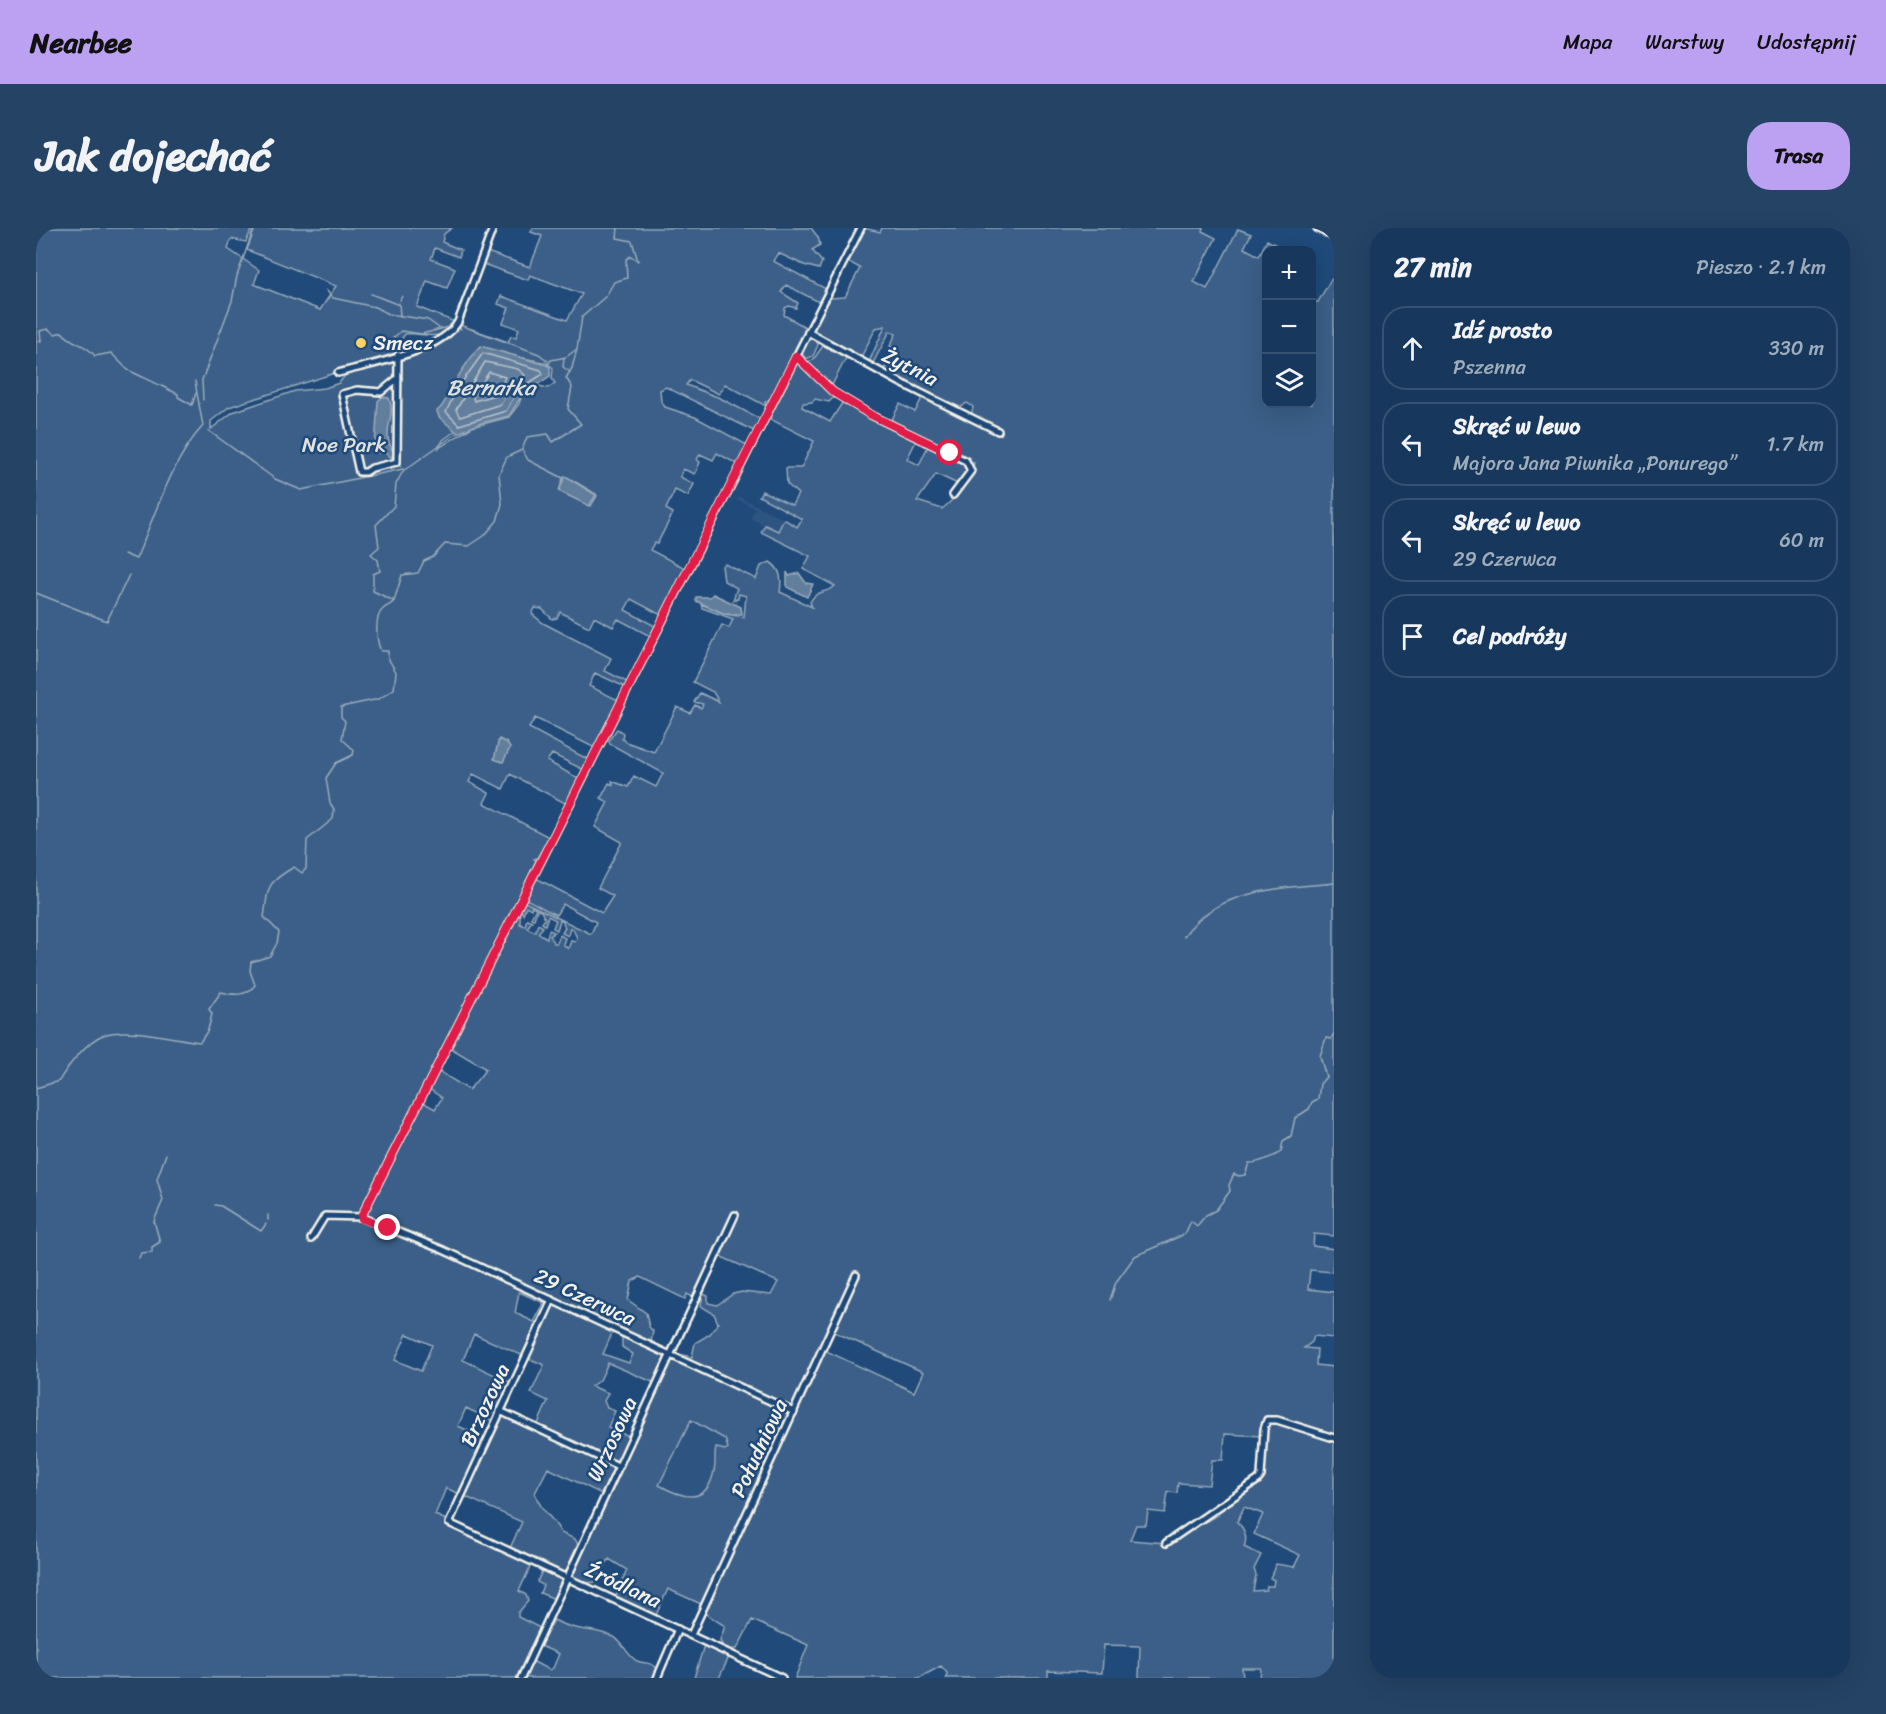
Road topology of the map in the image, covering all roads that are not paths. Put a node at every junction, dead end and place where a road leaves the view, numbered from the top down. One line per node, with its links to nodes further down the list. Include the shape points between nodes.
1 (493, 228): 6 (street, via 456,326 438,341)
2 (861, 228): 5 (street)
3 (1317, 228): 4 (street)
4 (1334, 237)
5 (808, 332): 7 (street); 10 (street, Żytnia)
6 (400, 354): 8 (street); 9 (street)
7 (796, 356): 11 (street, via 833,392 966,461 971,469); 13 (street)
8 (341, 373)
9 (398, 378): 9 (street, via 397,462 359,472 342,394 357,390 381,392)
10 (998, 430)
11 (953, 495)
12 (735, 1215): 17 (street, Wrzosowa)
13 (361, 1217): 14 (street, 29 Czerwca, via 325,1215); 16 (street, 29 Czerwca)
14 (311, 1239)
15 (856, 1275): 19 (street, Południowa)
16 (552, 1300): 17 (street, 29 Czerwca); 18 (street, Brzozowa)
17 (670, 1355): 19 (street, 29 Czerwca); 21 (street, Wrzosowa)
18 (500, 1411): 21 (street); 22 (street, Brzozowa)
19 (794, 1412): 26 (street, Południowa)
20 (1334, 1438): 23 (street, via 1267,1420 1258,1480)
21 (618, 1466): 24 (street, Wrzosowa)
22 (449, 1524): 24 (street, Źródlana)
23 (1166, 1543)
24 (567, 1577): 25 (street, Źródlana); 27 (street, Wrzosowa)
25 (678, 1629): 26 (street, Źródlana); 28 (street)
26 (691, 1635): 29 (street, Źródlana)
27 (521, 1678)
28 (657, 1678)
29 (782, 1678)

